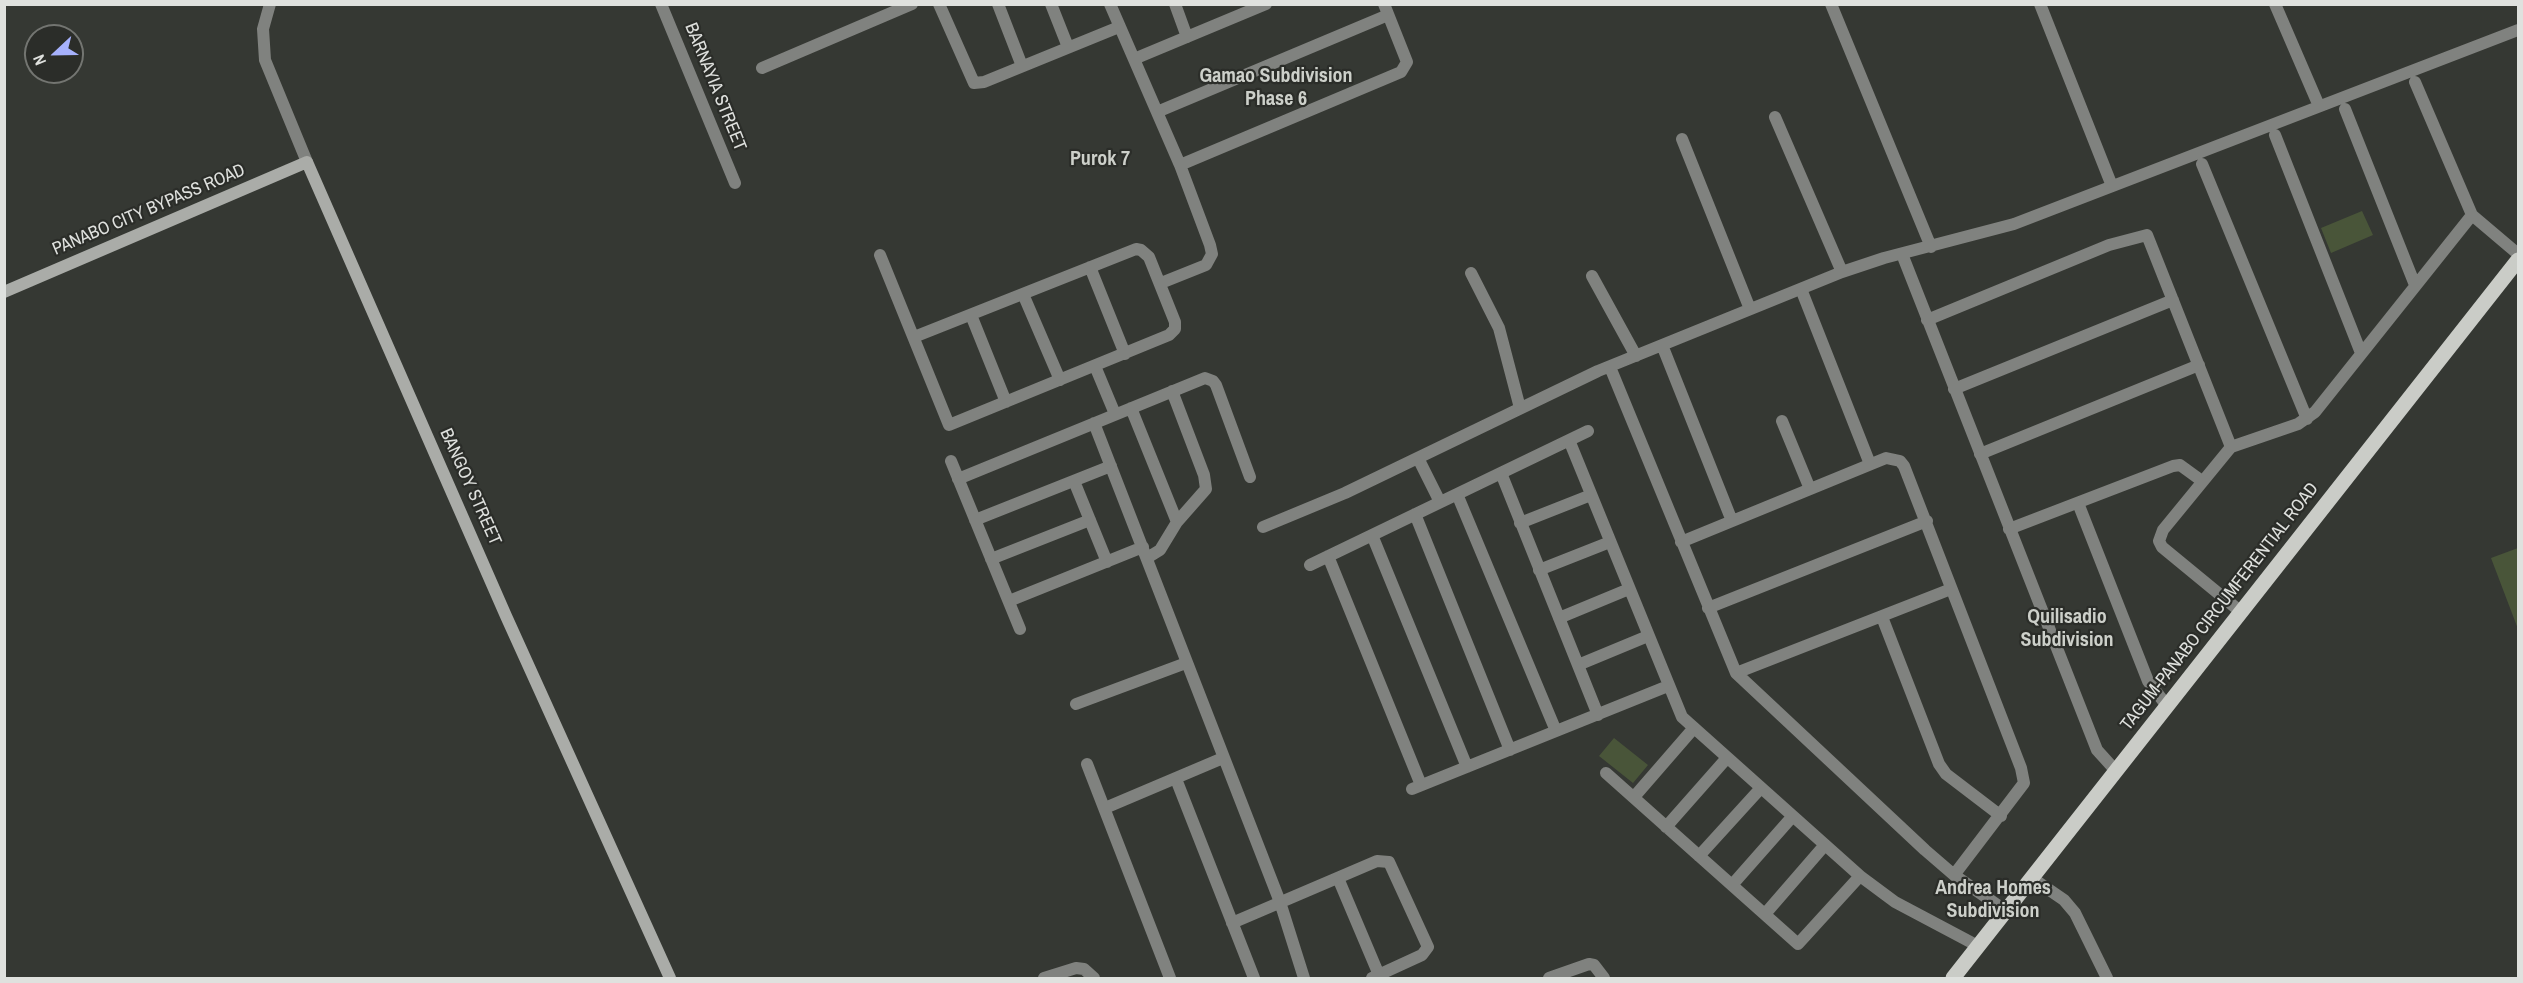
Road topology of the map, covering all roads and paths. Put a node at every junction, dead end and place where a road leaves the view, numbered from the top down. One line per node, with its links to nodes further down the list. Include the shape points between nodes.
1 (270, 4): 29 (street, BANGOY STREET, via 263,29 265,60)
2 (661, 4): 32 (street, BARNAYIA STREET)
3 (912, 4): 21 (street)
4 (939, 4): 20 (street, via 974,83)
5 (998, 4): 20 (street)
6 (1051, 4): 18 (street)
7 (1110, 4): 15 (street)
8 (1174, 4): 17 (street)
9 (1266, 4): 13 (street)
10 (1832, 4): 35 (street)
11 (2040, 4): 33 (street)
12 (2275, 4): 23 (street)
13 (1239, 10): 17 (street)
14 (1386, 10): 25 (street); 31 (street, via 1406,68)
15 (1119, 27): 18 (street); 19 (street)
16 (2518, 30): 23 (street)
17 (1187, 38): 19 (street)
18 (1068, 47): 20 (street)
19 (1134, 59): 25 (street)
20 (1022, 66)
21 (762, 68)
22 (2415, 82): 34 (street)
23 (2319, 106): 33 (street)
24 (2345, 109): 45 (street)
25 (1157, 112): 31 (street)
26 (1775, 117): 42 (street)
27 (2276, 135): 55 (street)
28 (1682, 139): 50 (street)
29 (307, 162): 46 (main road, PANABO CITY BYPASS ROAD); 152 (main road, BANGOY STREET)
30 (2202, 164): 68 (street)
31 (1180, 165): 44 (street, via 1212,254 1199,269)
32 (735, 183)
33 (2112, 186): 35 (street, via 1992,231)
34 (2472, 215): 37 (street); 45 (street)
35 (1931, 247): 36 (street)
36 (1902, 254): 42 (street); 52 (street)
37 (2518, 254)
38 (879, 255): 53 (street)
39 (2518, 260): 111 (main road, TAGUM-PANABO CIRCUMFERENTIAL ROAD)
40 (1090, 267): 44 (street, via 1131,250 1141,250 1149,257); 48 (street); 56 (street)
41 (1472, 273): 66 (street, via 1499,328)
42 (1842, 273): 47 (street)
43 (1592, 276): 57 (street)
44 (1161, 283): 56 (street, via 1175,329)
45 (2415, 285): 55 (street)
46 (5, 289)
47 (1801, 289): 50 (street); 77 (street)
48 (1023, 294): 51 (street); 61 (street)
49 (2173, 300): 52 (street, via 2147,235 2118,242); 58 (street); 62 (street)
50 (1750, 309): 54 (street)
51 (971, 315): 53 (street); 64 (street)
52 (1927, 320): 62 (street)
53 (914, 337): 64 (street, via 950,425)
54 (1662, 345): 57 (street); 92 (street)
55 (2361, 353): 68 (street, via 2324,403)
56 (1125, 354): 59 (street)
57 (1636, 356): 60 (street)
58 (2199, 365): 73 (street); 74 (street)
59 (1095, 366): 61 (street); 67 (street)
60 (1610, 367): 66 (street); 100 (street)
61 (1060, 380): 64 (street)
62 (1954, 389): 74 (street)
63 (1172, 391): 65 (street); 80 (street, via 1205,378 1213,381); 94 (street, via 1207,484 1203,494)
64 (1006, 402)
65 (1131, 408): 67 (street); 94 (street)
66 (1520, 408): 75 (street)
67 (1115, 414): 70 (street)
68 (2307, 419): 73 (street)
69 (1782, 421): 84 (street)
70 (1094, 423): 78 (street); 81 (street)
71 (1588, 431): 72 (street)
72 (1569, 440): 79 (street); 86 (street)
73 (2231, 447): 83 (street)
74 (1980, 454): 97 (street)
75 (1415, 460): 88 (street); 96 (street)
76 (951, 461): 81 (street)
77 (1870, 464): 84 (street); 93 (street, via 1886,458 1899,461)
78 (1111, 466): 82 (street); 101 (street)
79 (1501, 473): 85 (street); 95 (street)
80 (1250, 477)
81 (958, 479): 90 (street)
82 (1074, 481): 90 (street); 91 (street)
83 (2202, 481): 87 (street, via 2176,465); 111 (street, via 2163,530 2159,541)
84 (1810, 489): 92 (street)
85 (1457, 494): 88 (street); 124 (street)
86 (1591, 495): 95 (street); 99 (street)
87 (2078, 503): 97 (street); 121 (street, via 2148,681)
88 (1436, 504): 89 (street)
89 (1415, 514): 98 (street); 125 (street)
90 (975, 519): 103 (street)
91 (1090, 520): 103 (street); 104 (street)
92 (1732, 521): 100 (street)
93 (1927, 521): 108 (street); 110 (street)
94 (1176, 522): 101 (street, via 1164,544)
95 (1520, 523): 106 (street)
96 (1263, 527)
97 (2009, 529): 130 (street, via 2097,750)
98 (1372, 535): 102 (street); 129 (street)
99 (1610, 542): 106 (street); 107 (street)
100 (1681, 542): 110 (street)
101 (1145, 553): 104 (street); 116 (street)
102 (1328, 556): 105 (street); 129 (street, via 1417,787)
103 (991, 559): 109 (street)
104 (1107, 562): 109 (street)
105 (1310, 565)
106 (1539, 570): 113 (street)
107 (1629, 589): 113 (street); 115 (street)
108 (1951, 589): 112 (street); 136 (street, via 2023,776 2023,788)
109 (1009, 602): 114 (street)
110 (1708, 608): 118 (street)
111 (2241, 612): 121 (main road, TAGUM-PANABO CIRCUMFERENTIAL ROAD)
112 (1882, 617): 118 (street); 136 (street, via 1939,764 1946,774)
113 (1559, 618): 117 (street)
114 (1020, 629)
115 (1648, 636): 117 (street); 119 (street)
116 (1186, 663): 120 (street); 126 (street)
117 (1578, 665): 122 (street)
118 (1736, 673): 141 (street)
119 (1668, 686): 122 (street); 123 (street, via 1682,717)
120 (1076, 704)
121 (2167, 706): 130 (main road, TAGUM-PANABO CIRCUMFERENTIAL ROAD)
122 (1598, 715): 124 (street)
123 (1694, 729): 127 (street); 134 (street)
124 (1556, 731): 125 (street)
125 (1510, 750): 129 (street)
126 (1223, 758): 132 (street); 146 (street)
127 (1726, 759): 133 (street); 138 (street)
128 (1087, 764): 135 (street)
129 (1467, 767)
130 (2116, 771): 144 (main road, TAGUM-PANABO CIRCUMFERENTIAL ROAD)
131 (1606, 773): 134 (street)
132 (1176, 779): 135 (street); 149 (street)
133 (1760, 789): 137 (street); 140 (street)
134 (1634, 797): 138 (street)
135 (1105, 808): 155 (street)
136 (2001, 816): 141 (street)
137 (1792, 818): 139 (street); 145 (street)
138 (1666, 826): 140 (street)
139 (1824, 846): 142 (street); 148 (street)
140 (1699, 856): 145 (street)
141 (1954, 874): 147 (street)
142 (1860, 876): 148 (street, via 1798,944); 150 (street, via 1904,907)
143 (1338, 878): 146 (street); 151 (street); 151 (street, via 1377,861 1389,862 1429,943 1422,955)
144 (2032, 878): 147 (main road, TAGUM-PANABO CIRCUMFERENTIAL ROAD); 161 (street, via 2064,900 2075,913)
145 (1732, 885): 148 (street)
146 (1280, 902): 149 (street); 157 (street)
147 (2006, 911): 150 (main road, TAGUM-PANABO CIRCUMFERENTIAL ROAD)
148 (1765, 914)
149 (1232, 923): 156 (street)
150 (1978, 946): 160 (main road, TAGUM-PANABO CIRCUMFERENTIAL ROAD)
151 (1376, 977)
152 (670, 978)
153 (1044, 978): 154 (street, via 1076,968 1084,969)
154 (1094, 978)
155 (1170, 978)
156 (1254, 978)
157 (1304, 978)
158 (1549, 978): 159 (street, via 1589,964)
159 (1604, 978)
160 (1953, 978)
161 (2107, 978)

